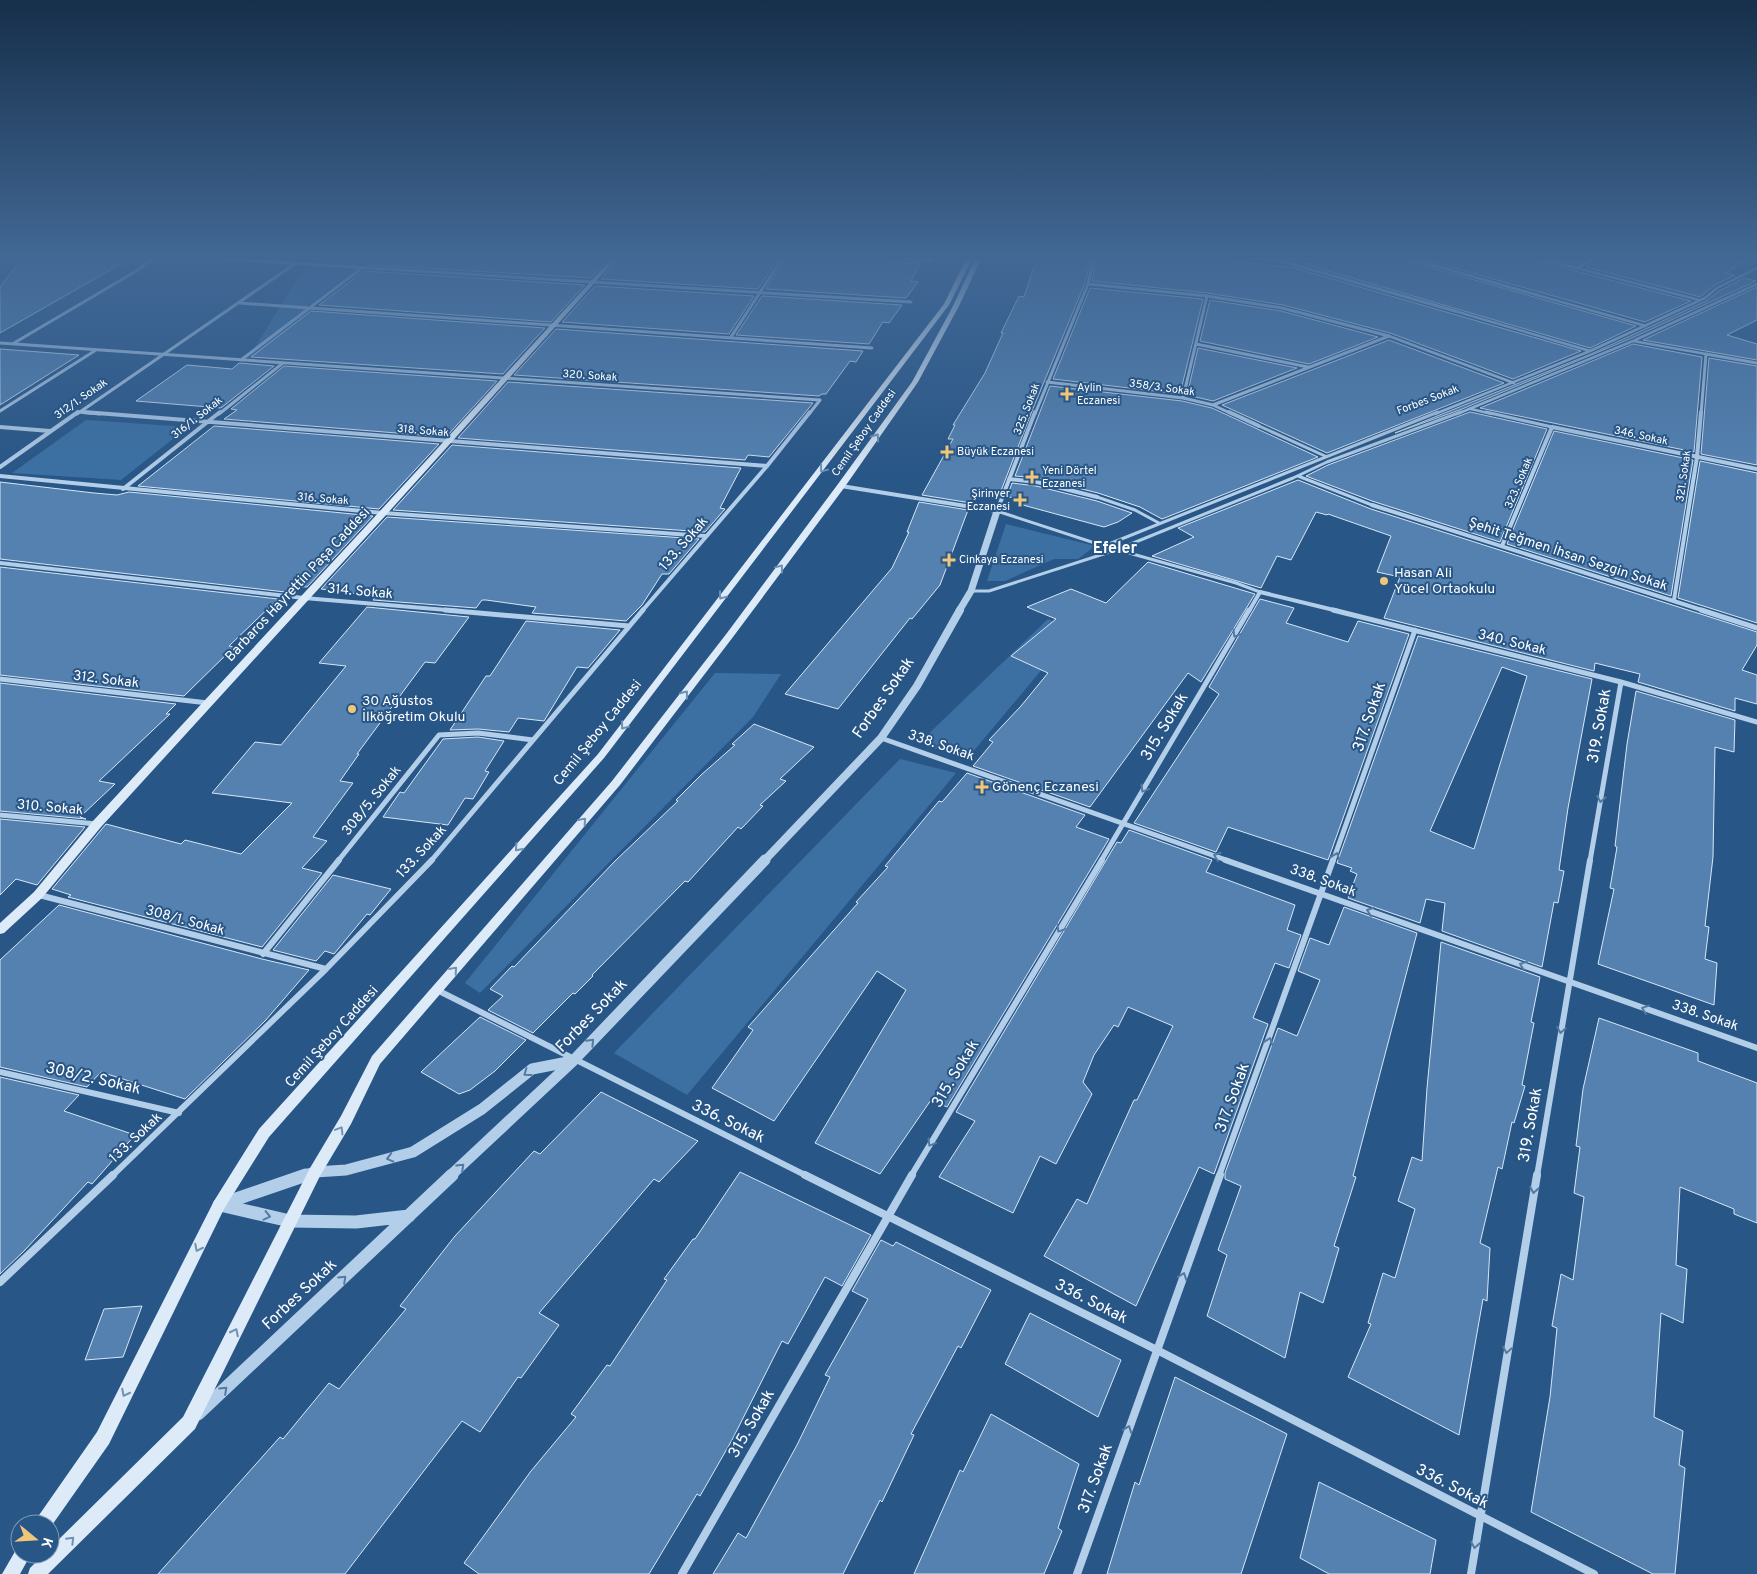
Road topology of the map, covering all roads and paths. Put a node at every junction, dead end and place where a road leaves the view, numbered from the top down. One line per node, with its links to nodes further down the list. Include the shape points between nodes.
1 (34, 330): 19 (street)
2 (198, 330): 25 (street, 312/1. Sokak)
3 (280, 330): 26 (street)
4 (547, 330): 30 (main road, Barbaros Hayrettin Paşa Caddesi)
5 (624, 330): 16 (street)
6 (736, 330): 16 (street)
7 (927, 330): 93 (main road, Cemil Şeboy Caddesi, one-way to 93, via 601,756 264,1133)
8 (943, 330): 53 (main road, Cemil Şeboy Caddesi, one-way to 8, via 915,382)
9 (1069, 330): 31 (street, 325. Sokak)
10 (1199, 330): 20 (street)
11 (1368, 330): 15 (street)
12 (1521, 330): 23 (street)
13 (1636, 330): 23 (street, Forbes Sokak)
14 (1656, 330): 17 (street, Forbes Sokak)
15 (1389, 336): 29 (street); 32 (street)
16 (732, 337): 21 (street)
17 (1633, 341): 24 (street); 36 (street, Forbes Sokak)
18 (0, 343): 19 (street, 320. Sokak)
19 (13, 343): 22 (street, 320. Sokak)
20 (1196, 344): 29 (street); 33 (street)
21 (872, 348)
22 (96, 349): 25 (street, 320. Sokak); 37 (street)
23 (1590, 351): 32 (street, Forbes Sokak)
24 (1706, 354): 28 (street); 46 (street, 321. Sokak)
25 (161, 355): 26 (street, 320. Sokak); 38 (street, 312/1. Sokak)
26 (242, 360): 27 (street, 320. Sokak)
27 (283, 363): 30 (street, 320. Sokak); 39 (street, 316/1. Sokak)
28 (1757, 363)
29 (1310, 367): 35 (street)
30 (502, 379): 34 (street, 320. Sokak); 44 (main road, Barbaros Hayrettin Paşa Caddesi)
31 (1047, 382): 33 (street, 358/3. Sokak); 52 (street, 325. Sokak)
32 (1514, 383): 45 (street, Forbes Sokak)
33 (1183, 398): 35 (street, 358/3. Sokak)
34 (820, 400): 47 (street, 133. Sokak)
35 (1213, 405): 40 (street, 358/3. Sokak)
36 (1470, 409): 42 (street); 51 (street, Forbes Sokak, via 1327,462)
37 (0, 411)
38 (78, 412): 39 (street, 318. Sokak); 43 (street, 312/1. Sokak)
39 (206, 422): 44 (street, 318. Sokak); 54 (street, 316/1. Sokak)
40 (1259, 426): 45 (street, 358/3. Sokak)
41 (0, 427): 43 (street)
42 (1552, 427): 46 (street, 346. Sokak); 62 (street, 323. Sokak)
43 (50, 431): 48 (street, 312/1. Sokak)
44 (447, 442): 47 (street, 318. Sokak); 58 (main road, Barbaros Hayrettin Paşa Caddesi)
45 (1325, 456): 59 (street, Forbes Sokak)
46 (1697, 457): 49 (street, 346. Sokak); 68 (street, 321. Sokak)
47 (767, 466): 60 (street, 133. Sokak)
48 (0, 467)
49 (1757, 469)
50 (0, 476): 54 (street, 316. Sokak)
51 (1298, 476): 56 (street); 63 (street, Forbes Sokak)
52 (1009, 479): 55 (street, via 1037,482); 57 (street, 325. Sokak)
53 (841, 486): 57 (street); 87 (main road, Cemil Şeboy Caddesi, one-way to 53, via 616,783)
54 (123, 489): 58 (street, 316. Sokak)
55 (1097, 497): 59 (street, via 1135,510)
56 (1372, 505): 62 (street, Şehit Teğmen İhsan Sezgin Sokak)
57 (997, 511): 61 (street); 65 (street, Forbes Sokak)
58 (384, 513): 60 (street, 316. Sokak); 67 (main road, Barbaros Hayrettin Paşa Caddesi)
59 (1159, 523): 61 (street, Forbes Sokak)
60 (705, 536): 69 (street, 133. Sokak)
61 (1104, 546): 63 (street)
62 (1502, 546): 68 (street, Şehit Teğmen İhsan Sezgin Sokak)
63 (1116, 550): 65 (street, Forbes Sokak, via 989,592); 66 (street)
64 (0, 563): 67 (street, 314. Sokak)
65 (971, 591): 76 (street, Forbes Sokak, via 917,686)
66 (1260, 592): 71 (street, 340. Sokak); 79 (street, 315. Sokak, one-way to 79)
67 (304, 598): 69 (street, 314. Sokak); 74 (main road, Barbaros Hayrettin Paşa Caddesi)
68 (1674, 600): 70 (street, Şehit Teğmen İhsan Sezgin Sokak)
69 (629, 626): 77 (street, 133. Sokak)
70 (1757, 628)
71 (1416, 630): 73 (street, 340. Sokak); 81 (street, 317. Sokak, one-way to 71)
72 (0, 679): 74 (street, 312. Sokak)
73 (1621, 682): 75 (street, 340. Sokak); 86 (street, 319. Sokak, one-way to 86)
74 (208, 704): 80 (main road, Barbaros Hayrettin Paşa Caddesi)
75 (1757, 722)
76 (881, 738): 79 (street, 338. Sokak); 89 (street, Forbes Sokak, one-way to 76)
77 (533, 740): 84 (street, 308/5. Sokak, via 478,734 439,735); 85 (street, 133. Sokak, via 438,854)
78 (0, 815): 80 (street, 310. Sokak)
79 (1124, 823): 81 (street, 338. Sokak, one-way to 79); 94 (street, 315. Sokak, one-way to 94)
80 (98, 824): 82 (main road, Barbaros Hayrettin Paşa Caddesi)
81 (1322, 894): 86 (street, 338. Sokak, one-way to 81); 98 (street, 317. Sokak, one-way to 81)
82 (38, 895): 83 (main road, Barbaros Hayrettin Paşa Caddesi); 84 (street, 308/1. Sokak)
83 (0, 930)
84 (263, 954): 85 (street, 308/1. Sokak)
85 (326, 969): 91 (street, 133. Sokak)
86 (1569, 982): 88 (street, 338. Sokak, one-way to 86); 101 (street, 319. Sokak, one-way to 101)
87 (437, 990): 89 (street, 336. Sokak); 92 (main road, Forbes Sokak, one-way to 87, via 376,1060)
88 (1757, 1048)
89 (573, 1061): 92 (street, one-way to 92, via 532,1069 482,1109 413,1152 346,1170); 94 (street, 336. Sokak); 95 (street, Forbes Sokak, one-way to 89)
90 (0, 1072): 91 (street, 308/2. Sokak)
91 (179, 1114): 97 (street, 133. Sokak)
92 (315, 1172): 93 (street); 96 (main road, Forbes Sokak)
93 (219, 1205): 96 (street, one-way to 96); 100 (main road, Cemil Şeboy Caddesi, one-way to 100, via 102,1438)
94 (888, 1215): 98 (street, 336. Sokak); 103 (street, 315. Sokak)
95 (409, 1216): 96 (street, via 356,1222); 99 (street, Forbes Sokak, one-way to 95)
96 (290, 1221): 99 (main road, Forbes Sokak, one-way to 96)
97 (0, 1282)
98 (1156, 1350): 101 (street, 336. Sokak); 104 (street, 317. Sokak, one-way to 98)
99 (189, 1423): 102 (main road, Forbes Sokak, one-way to 99)
100 (50, 1514)
101 (1479, 1517): 105 (street, 319. Sokak, one-way to 105); 106 (street, 336. Sokak)
102 (36, 1574)
103 (682, 1574)
104 (1077, 1574)
105 (1470, 1574)
106 (1594, 1574)

